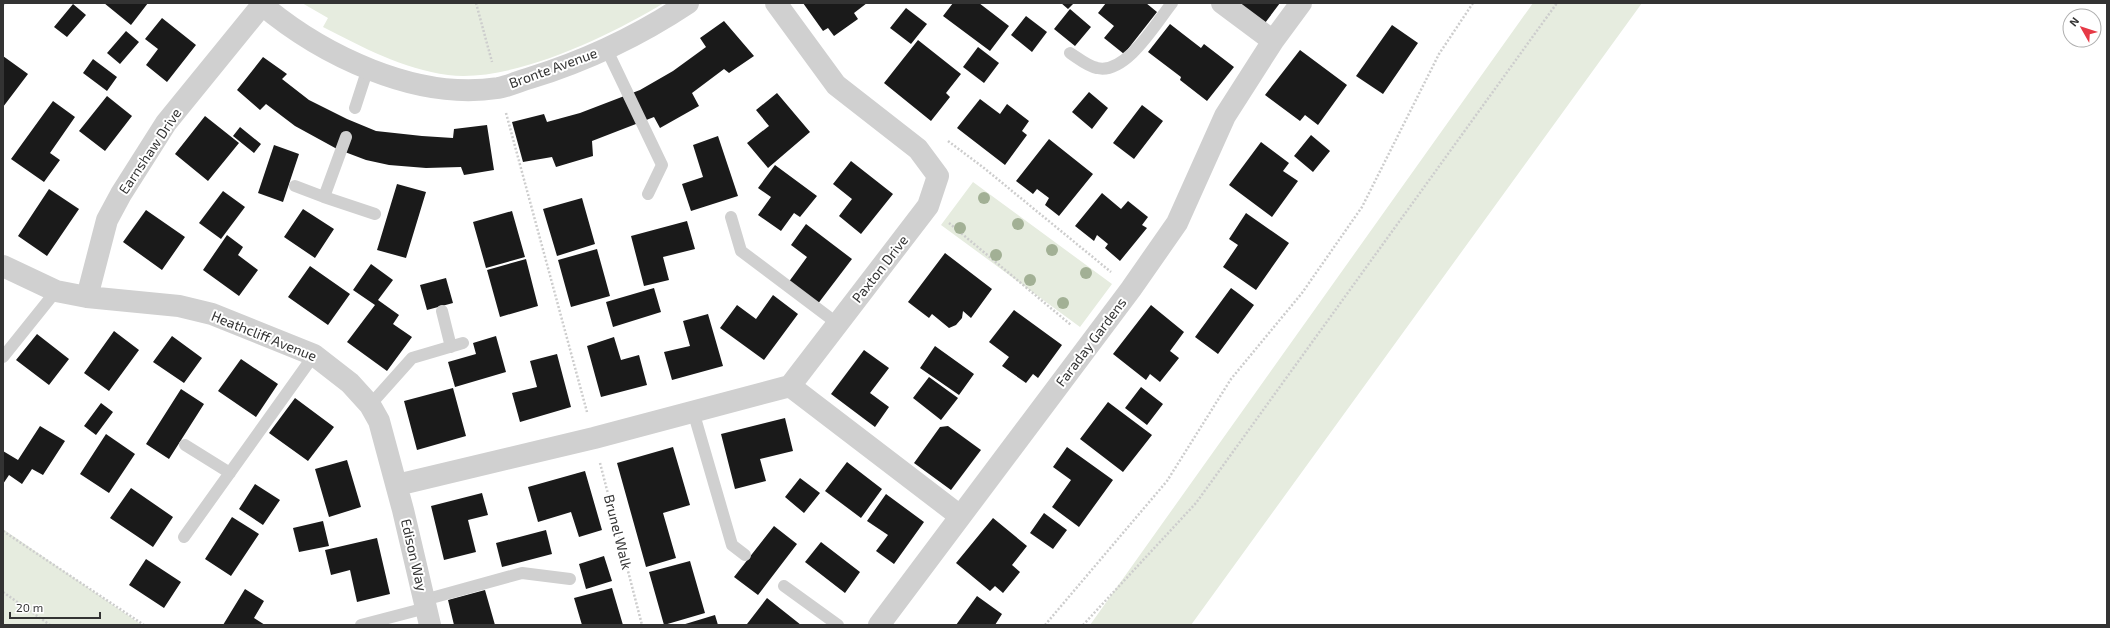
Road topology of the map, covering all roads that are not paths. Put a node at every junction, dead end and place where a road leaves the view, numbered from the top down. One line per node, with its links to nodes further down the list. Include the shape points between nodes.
1 (688, 3): 8 (street, Bronte Avenue)
2 (776, 3): 22 (street, Paxton Drive, via 836,84 918,149 938,176 928,206)
3 (1172, 3): 9 (lane, via 1129,58 1119,65 1098,69)
4 (1222, 3): 7 (street)
5 (1301, 3): 7 (street, Faraday Gardens)
6 (261, 4): 10 (street, Bronte Avenue, via 326,49); 20 (street, Earnshaw Drive, via 166,123 121,194 107,220)
7 (1273, 41): 31 (street, Faraday Gardens, via 1225,116 1177,223 1131,289)
8 (606, 48): 10 (street, Bronte Avenue, via 556,70 499,88 438,89); 14 (lane, via 662,165)
9 (1070, 53)
10 (368, 68): 11 (lane)
11 (355, 108)
12 (346, 137): 15 (lane)
13 (295, 186): 15 (lane)
14 (648, 194)
15 (324, 197): 16 (lane)
16 (375, 214)
17 (732, 217): 22 (lane, via 741,251)
18 (3, 266): 19 (street, Heathcliff Avenue)
19 (56, 291): 20 (street, Heathcliff Avenue); 24 (lane)
20 (87, 297): 23 (street, Heathcliff Avenue, via 179,306 212,314)
21 (442, 311): 26 (lane, via 457,345 412,358)
22 (838, 324): 25 (street, Paxton Drive)
23 (314, 355): 26 (street, Heathcliff Avenue, via 350,383); 29 (lane)
24 (3, 357)
25 (790, 386): 27 (street); 31 (street)
26 (370, 405): 30 (street, Heathcliff Avenue, via 379,421)
27 (693, 411): 30 (street, via 594,438); 33 (lane, via 732,545)
28 (185, 445): 29 (lane)
29 (230, 473): 32 (lane)
30 (397, 485): 36 (street, Edison Way)
31 (960, 516): 39 (street, Faraday Gardens)
32 (184, 537)
33 (745, 555)
34 (570, 579): 36 (lane, via 522,573)
35 (784, 586): 38 (lane)
36 (427, 611): 37 (lane)
37 (362, 625)
38 (838, 625)
39 (879, 625)

